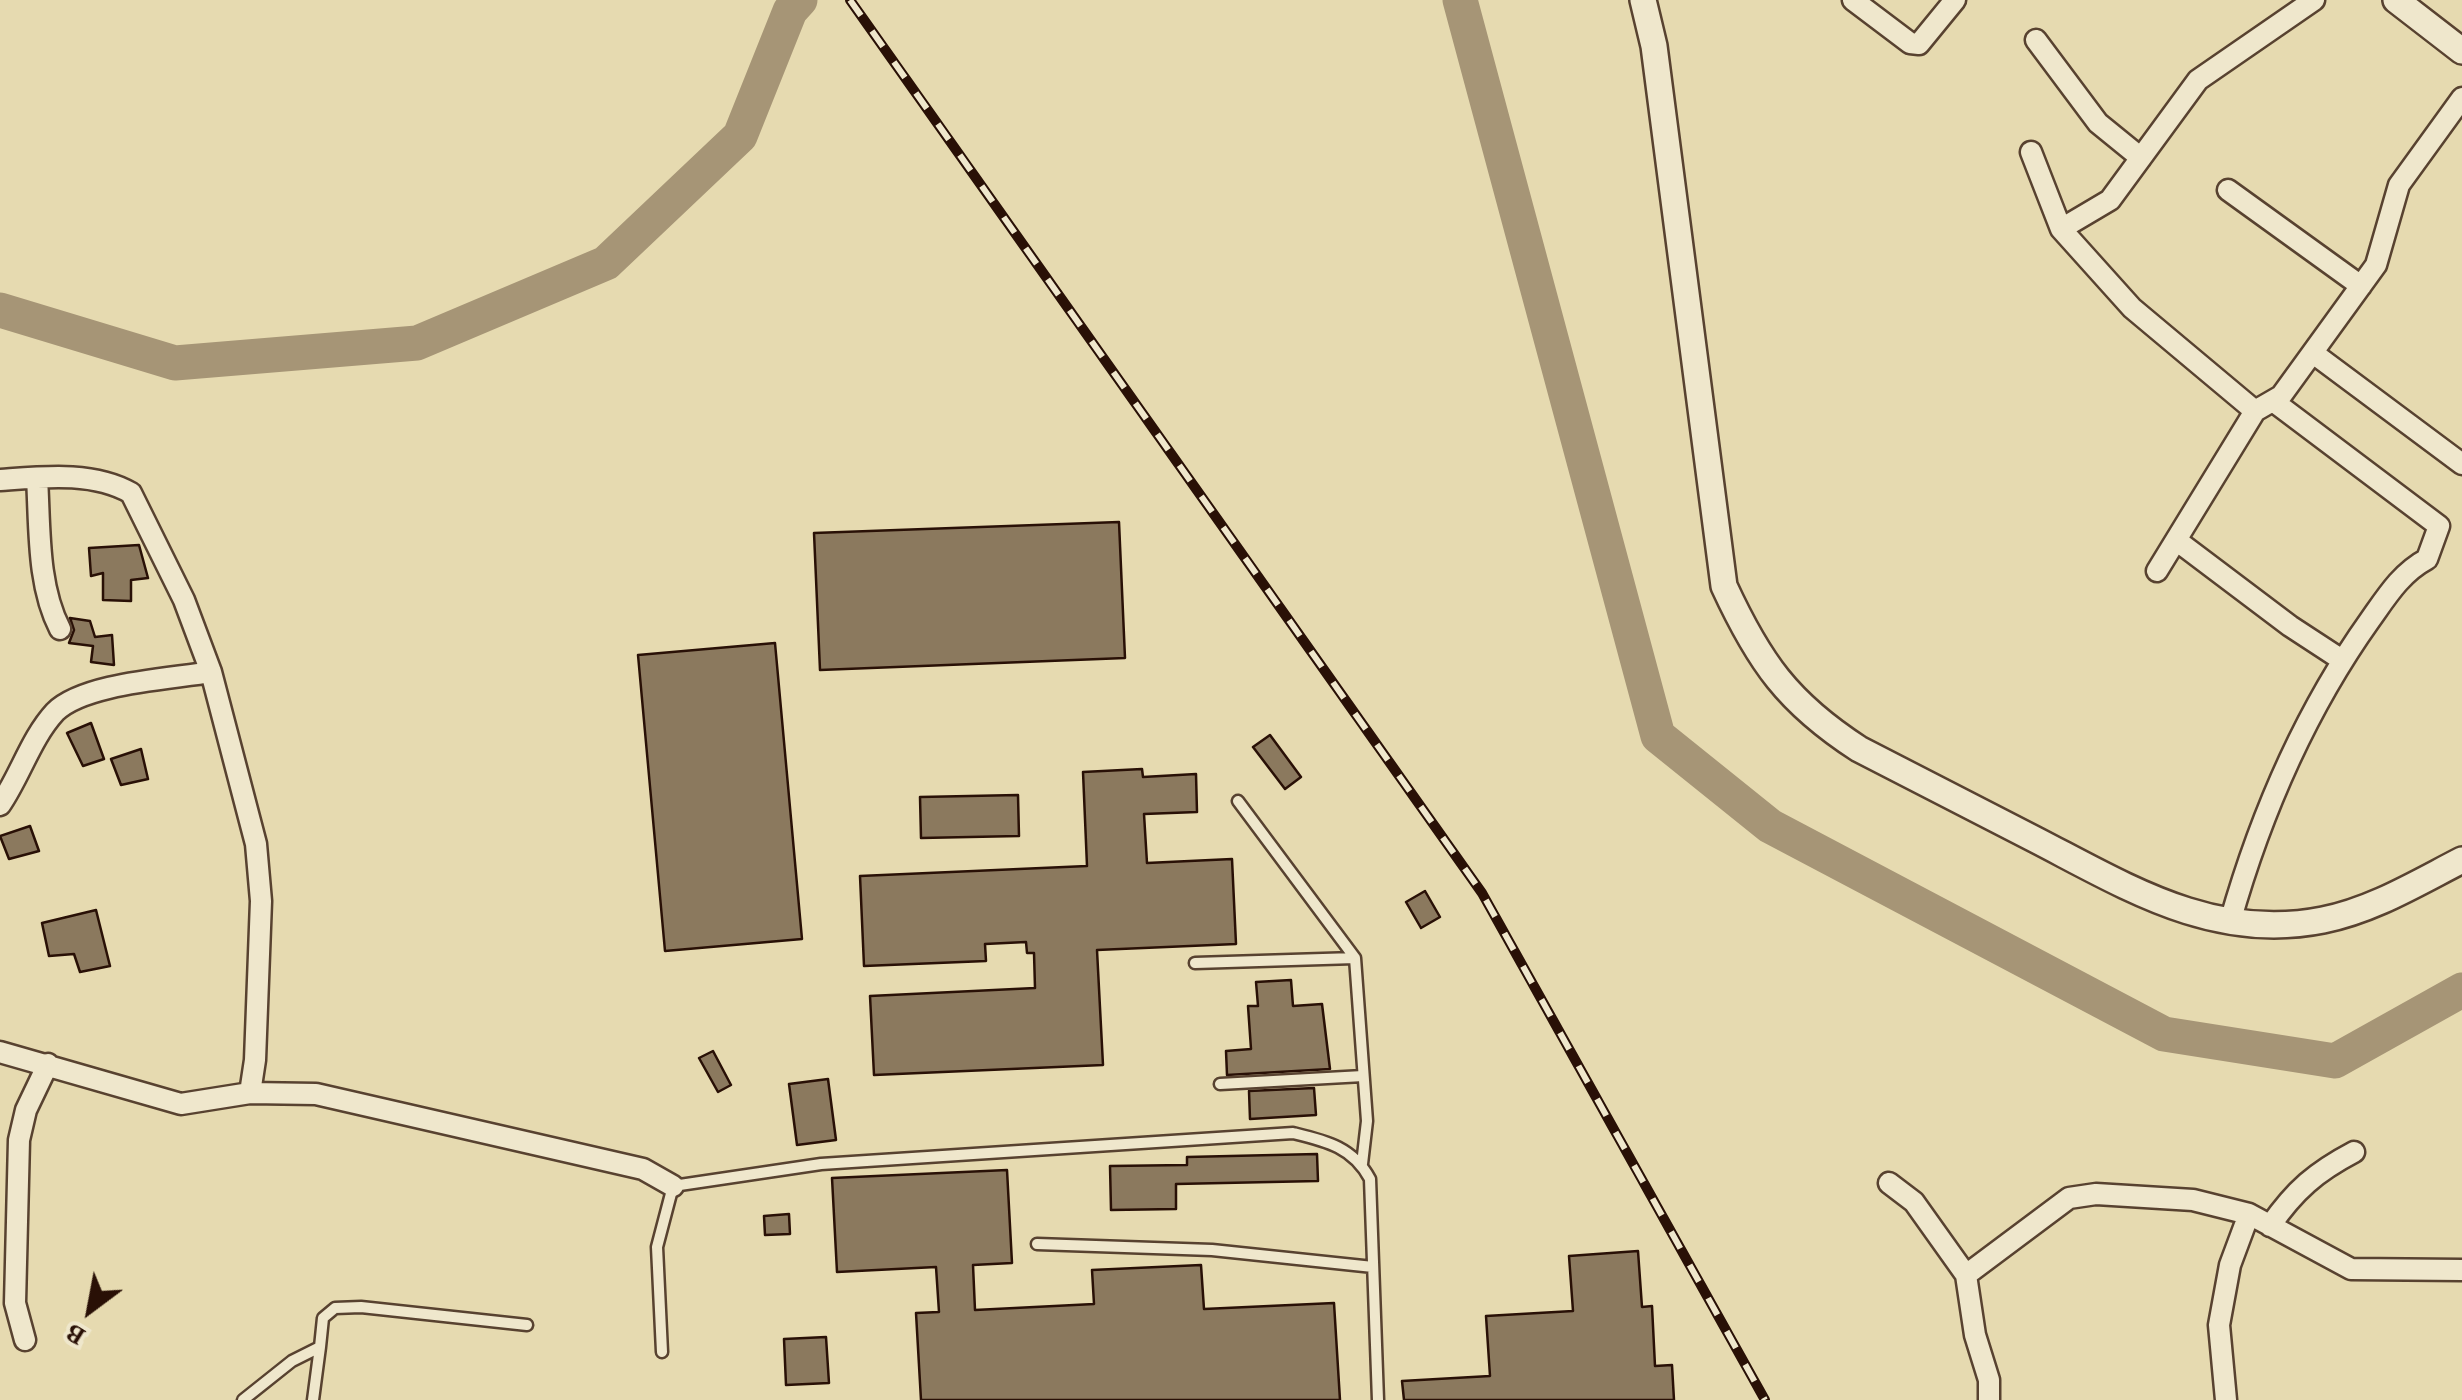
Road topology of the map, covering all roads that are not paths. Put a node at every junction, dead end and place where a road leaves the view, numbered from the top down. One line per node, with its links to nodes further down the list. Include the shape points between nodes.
1 (1643, 0): 27 (street, via 1718,552 1724,586 1757,652 1782,686 1859,749 2138,894)
2 (1852, 0): 3 (street, via 1919,44)
3 (1955, 0)
4 (2314, 0): 10 (street, via 2198,80)
5 (2396, 0): 7 (street)
6 (2036, 40): 10 (street, via 2098,122)
7 (2462, 50)
8 (2462, 98): 13 (street, via 2399,185 2376,265)
9 (2031, 152): 12 (street)
10 (2141, 158): 12 (street, via 2110,200)
11 (2228, 190): 13 (street)
12 (2061, 228): 15 (street, via 2132,308)
13 (2361, 286): 14 (street)
14 (2313, 353): 15 (street, via 2281,396); 16 (street)
15 (2264, 406): 19 (street); 22 (street, via 2439,526 2427,559 2408,569)
16 (2462, 464)
17 (37, 478): 18 (street); 21 (street, via 42,561); 23 (street, via 105,482 130,494 184,600)
18 (0, 480)
19 (2176, 540): 20 (street); 22 (street)
20 (2157, 570)
21 (60, 629)
22 (2342, 660): 27 (street, via 2271,804)
23 (211, 672): 25 (street, via 97,692 66,704); 34 (street, via 256,844)
24 (1238, 802): 28 (lane)
25 (0, 805)
26 (2462, 860): 27 (street, via 2372,906 2322,920)
27 (2230, 922)
28 (1354, 958): 29 (lane); 32 (lane)
29 (1194, 963)
30 (0, 1052): 31 (street)
31 (48, 1064): 34 (street, via 181,1104); 46 (street, via 19,1140 15,1303)
32 (1363, 1076): 33 (lane); 36 (lane)
33 (1220, 1084)
34 (250, 1093): 38 (street, via 316,1094 644,1168)
35 (2354, 1152): 40 (street, via 2319,1171)
36 (1362, 1164): 38 (lane, via 1336,1143 1293,1132 821,1164); 42 (lane, via 1370,1179)
37 (1889, 1182): 44 (street, via 1914,1202)
38 (673, 1186): 48 (lane, via 657,1246)
39 (2249, 1214): 40 (street); 44 (street, via 2193,1200 2069,1198); 53 (street, via 2230,1265 2219,1325)
40 (2270, 1226): 43 (street, via 2351,1269)
41 (1037, 1244): 42 (lane, via 1212,1250)
42 (1373, 1267): 51 (lane)
43 (2462, 1270)
44 (1966, 1275): 52 (street)
45 (526, 1324): 47 (lane, via 335,1308 324,1318)
46 (25, 1340)
47 (320, 1348): 49 (lane); 50 (lane)
48 (662, 1352)
49 (243, 1400)
50 (312, 1400)
51 (1378, 1400)
52 (1989, 1400)
53 (2226, 1400)

